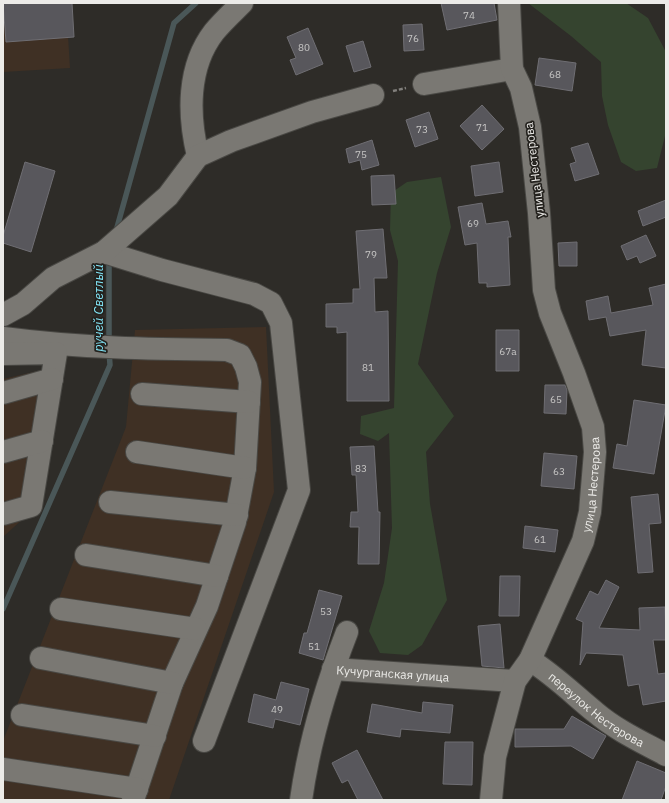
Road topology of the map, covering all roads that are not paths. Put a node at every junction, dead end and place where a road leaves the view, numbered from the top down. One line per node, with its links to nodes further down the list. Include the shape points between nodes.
1 (242, 3): 6 (street, via 214,33 197,66 192,93 192,133)
2 (509, 3): 3 (street, улица Нестерова)
3 (516, 78): 4 (street); 28 (street, улица Нестерова, via 530,127 544,290 550,313 593,427 595,452 592,499 583,541)
4 (424, 84)
5 (373, 95): 6 (street, via 312,112)
6 (198, 156): 7 (street, via 168,196 126,233)
7 (109, 253): 8 (street, via 53,278 22,304); 34 (street, via 254,294 271,303 281,323 299,490)
8 (3, 315)
9 (3, 338): 14 (street, via 125,349 227,350 240,355 246,367 250,382)
10 (3, 354): 11 (street, via 56,353)
11 (52, 379): 12 (street); 15 (street)
12 (3, 393)
13 (142, 394): 14 (street)
14 (249, 402): 18 (street)
15 (42, 441): 16 (street); 20 (street, via 31,506)
16 (3, 452)
17 (137, 452): 18 (street)
18 (245, 468): 21 (street)
19 (110, 502): 21 (street)
20 (3, 514)
21 (237, 515): 23 (street)
22 (86, 555): 23 (street)
23 (217, 576): 25 (street)
24 (61, 609): 25 (street)
25 (196, 629): 31 (street)
26 (346, 632): 29 (street)
27 (41, 658): 31 (street)
28 (530, 660): 30 (street, улица Нестерова); 35 (street, переулок Нестерова, via 552,674 596,713 630,736)
29 (332, 669): 30 (street, Кучурганская улица); 38 (street, Кучурганская улица, via 306,765)
30 (515, 681): 39 (street, улица Нестерова, via 495,757)
31 (172, 683): 33 (street)
32 (22, 715): 33 (street)
33 (155, 736): 37 (street)
34 (204, 741)
35 (666, 755)
36 (3, 769): 37 (street)
37 (135, 794)
38 (301, 800)
39 (491, 800)

